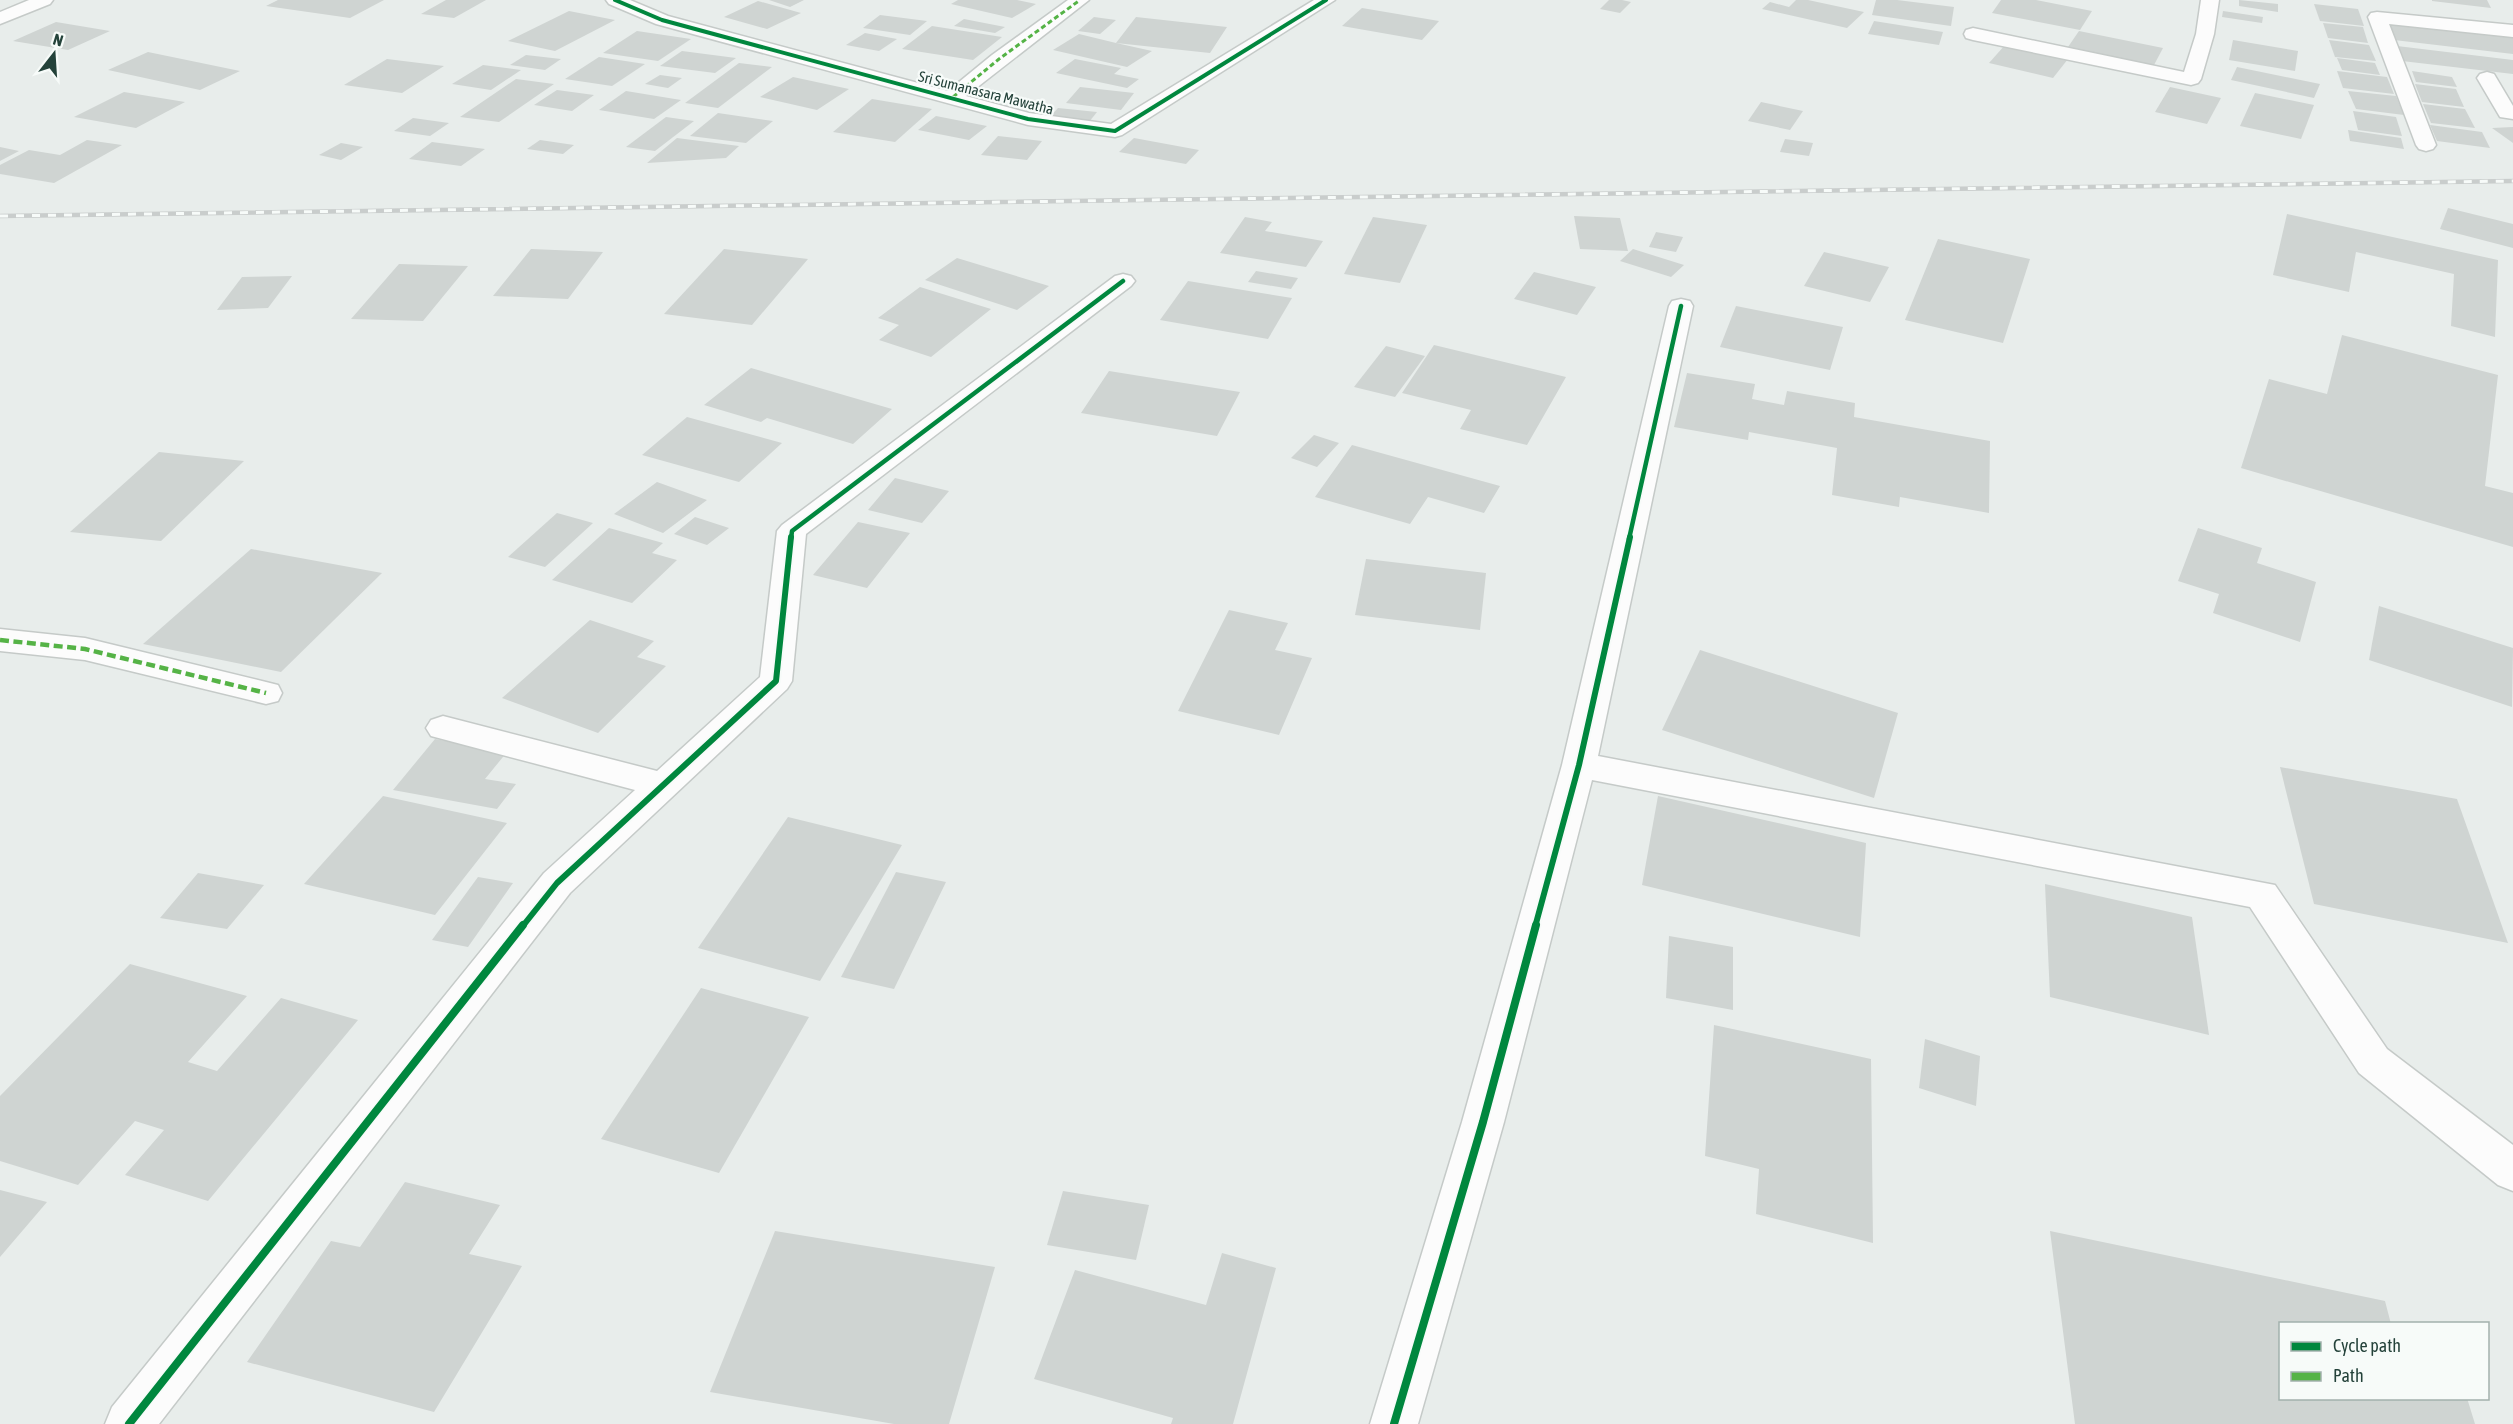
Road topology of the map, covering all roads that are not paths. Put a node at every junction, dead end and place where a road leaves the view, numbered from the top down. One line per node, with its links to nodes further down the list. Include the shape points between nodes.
1 (44, 0): 8 (street)
2 (615, 0): 12 (street, Sri Sumanasara Mawatha, via 662,20)
3 (1080, 0): 12 (street)
4 (1326, 0): 12 (street, Sri Sumanasara Mawatha, via 1115,131 1028,119)
5 (2210, 0): 10 (street, via 2205,34 2191,79)
6 (2372, 1): 7 (street)
7 (2513, 18)
8 (0, 19)
9 (2513, 31): 14 (street, via 2377,17)
10 (1973, 34)
11 (2513, 81): 13 (street, via 2487,78 2507,113)
12 (953, 97)
13 (2513, 113)
14 (2426, 145)
15 (1123, 281): 21 (street, via 792,531 776,681)
16 (1681, 306): 20 (street)
17 (0, 640): 18 (street, via 85,649)
18 (266, 693)
19 (443, 728): 21 (street)
20 (1579, 765): 22 (street, via 2262,895 2373,1061); 24 (street, via 1484,1122)
21 (663, 785): 23 (street, via 556,883)
22 (2513, 1171)
23 (129, 1424)
24 (1394, 1424)

